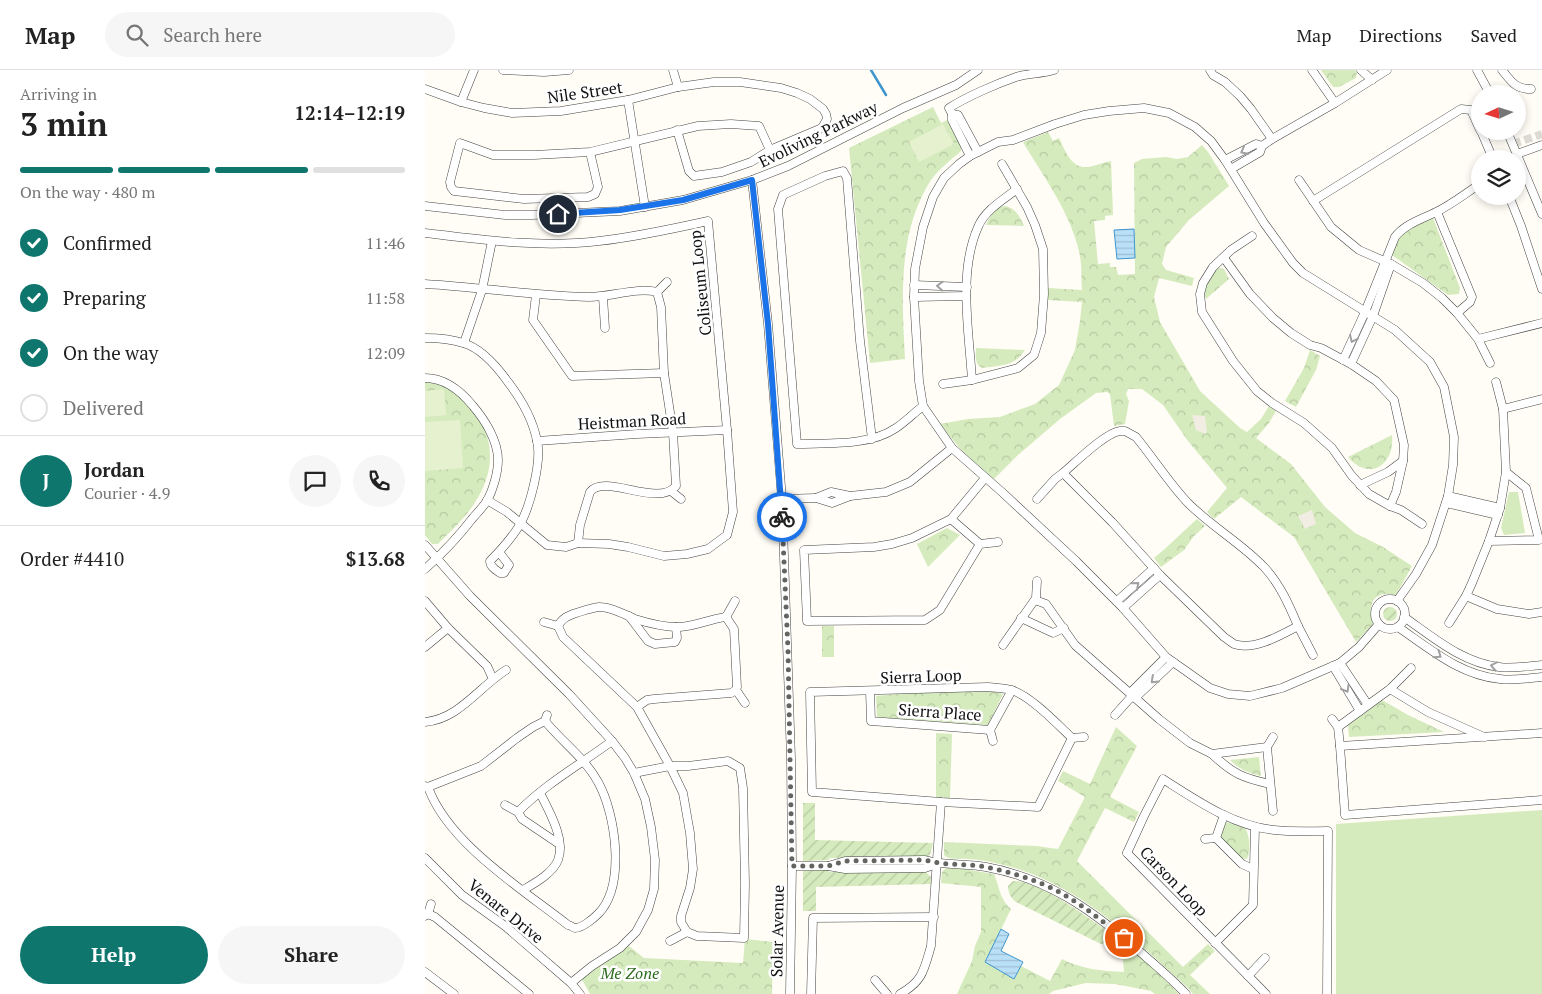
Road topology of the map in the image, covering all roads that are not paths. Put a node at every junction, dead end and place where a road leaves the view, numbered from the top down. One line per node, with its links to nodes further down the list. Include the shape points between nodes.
1 (474, 70): 20 (street)
2 (503, 70): 3 (street)
3 (569, 70)
4 (673, 70): 16 (street)
5 (977, 70): 36 (street, Evoliving Parkway, via 956,85 788,166)
6 (1054, 70): 13 (street, via 1043,74)
7 (1209, 70): 24 (street, via 1240,96)
8 (1312, 70): 21 (street)
9 (1361, 70): 14 (street)
10 (1387, 70): 14 (street)
11 (1477, 70): 15 (street)
12 (1501, 70): 18 (street, via 1514,84 1522,89)
13 (1020, 73): 31 (street, via 949,108)
14 (1372, 80): 21 (street)
15 (1484, 85)
16 (678, 87): 19 (street, Nile Street); 28 (street, Nile Street, via 740,82 781,88 810,99 826,114 826,124 822,128)
17 (425, 88): 20 (street, Nile Street)
18 (1531, 89)
19 (628, 100): 20 (street, Nile Street, via 561,111 512,113); 25 (street)
20 (461, 102)
21 (1335, 103): 24 (street)
22 (1471, 110): 40 (street, via 1461,109)
23 (677, 130): 25 (street); 28 (street, via 723,124 759,126); 28 (street, via 689,171 694,176 722,172 751,162)
24 (1272, 138): 27 (street)
25 (634, 140): 30 (street); 43 (street)
26 (1542, 144): 29 (street)
27 (1262, 146): 32 (street, one-way to 32, via 1256,144); 34 (street, via 1260,152)
28 (770, 150)
29 (1526, 150)
30 (590, 152): 30 (street, via 493,155 461,143 451,187 454,191 524,199 588,197 595,194 598,187)
31 (974, 154): 32 (street, via 998,142 1084,116 1144,108 1169,113 1188,122 1211,141); 53 (street, via 947,174 933,196 917,254)
32 (1225, 160): 34 (street)
33 (1002, 164): 38 (street)
34 (1231, 169): 62 (street, via 1264,224 1303,274)
35 (1526, 176): 45 (street)
36 (752, 180): 43 (street, Evoliving Parkway, via 683,200); 92 (street, Solar Avenue)
37 (1299, 180): 40 (street)
38 (1017, 189): 54 (street, via 989,210 978,226 969,258); 74 (street, via 1035,224 1043,249 1041,334 1034,355 1018,368)
39 (1471, 190): 44 (street)
40 (1313, 200): 50 (street, via 1331,227 1359,250)
41 (1513, 205): 55 (street)
42 (425, 206): 43 (street, Evoliving Parkway, via 505,215 589,213)
43 (645, 207)
44 (1437, 212): 50 (street, via 1399,231); 63 (street, via 1472,297)
45 (1542, 214)
46 (425, 233): 48 (street, Coliseum Loop)
47 (1252, 236): 49 (street)
48 (492, 241): 56 (street); 80 (street, Coliseum Loop, via 548,244 598,241 708,221)
49 (1224, 258): 70 (street, via 1250,294 1273,318 1310,345); 89 (street, via 1203,283 1200,294 1202,312 1233,361 1257,391 1304,423 1332,448)
50 (1388, 263): 62 (street); 63 (street, via 1423,283); 64 (street)
51 (667, 282): 57 (street)
52 (425, 284): 56 (street)
53 (914, 284): 54 (street, one-way to 53); 61 (street)
54 (967, 287): 59 (street)
55 (1542, 289)
56 (482, 290): 58 (street); 69 (street)
57 (657, 292): 60 (street, via 648,290); 72 (street, via 661,307)
58 (536, 295): 60 (street); 72 (street, via 533,320 572,376)
59 (966, 296): 61 (street); 74 (street)
60 (603, 297): 66 (street)
61 (914, 297): 78 (street)
62 (1365, 312): 64 (street); 70 (street, one-way to 70)
63 (1457, 313): 68 (street)
64 (1373, 316): 70 (street); 94 (street, via 1395,330 1430,362 1444,386 1454,437)
65 (1542, 323): 68 (street)
66 (605, 328)
67 (425, 338): 69 (street)
68 (1478, 339): 71 (street)
69 (465, 343): 83 (street, via 499,370 512,387 527,412)
70 (1347, 362): 85 (street, via 1376,381 1394,400 1404,445)
71 (1490, 363)
72 (664, 373): 81 (street)
73 (425, 378): 95 (street, via 448,383 461,392 487,427 495,443 498,460)
74 (972, 380): 76 (street)
75 (1496, 382): 79 (street)
76 (943, 384)
77 (1542, 399): 79 (street)
78 (923, 406): 82 (street, via 895,429); 84 (street)
79 (1503, 409): 86 (street)
80 (727, 430): 81 (street, Heistman Road); 104 (street, Coliseum Loop, via 733,512 727,535 708,549 664,556 629,547)
81 (673, 432): 83 (street, Heistman Road); 90 (street, via 676,486)
82 (872, 439): 82 (street, via 797,444 778,209 783,195 843,171 847,178 860,341)
83 (537, 442): 99 (street, via 537,469)
84 (952, 448): 88 (street); 92 (street, via 910,482 886,492 850,496 831,492 816,498)
85 (1403, 461): 89 (street); 96 (street)
86 (1506, 472): 97 (street); 102 (street, via 1526,488)
87 (1063, 473): 93 (street); 109 (street); 129 (street, via 1115,432 1125,431 1136,437 1188,502 1265,568 1281,588)
88 (985, 478): 98 (street); 118 (street)
89 (1360, 485): 96 (street)
90 (671, 491): 91 (street); 104 (street, via 657,494 619,488 593,489)
91 (681, 499)
92 (782, 499): 190 (street, Solar Avenue)
93 (1037, 499)
94 (1447, 499): 97 (street); 116 (street, via 1432,545)
95 (487, 500): 99 (street); 108 (street)
96 (1390, 506): 100 (street)
97 (1499, 512): 101 (street)
98 (951, 519): 105 (street); 105 (street, via 892,544 804,550 807,621 925,620 940,610)
99 (521, 523): 104 (street, via 547,545 566,547); 107 (street)
100 (1422, 524)
101 (1489, 541): 102 (street); 113 (street)
102 (1541, 541)
103 (998, 542): 105 (street)
104 (578, 543)
105 (980, 544)
106 (425, 545): 108 (street)
107 (499, 552)
108 (438, 558): 110 (street); 163 (street, via 470,596)
109 (1154, 568): 111 (street); 118 (street, one-way to 109)
110 (425, 569)
111 (1160, 575): 119 (street); 129 (street, via 1233,643 1245,646 1273,639)
112 (1037, 582): 114 (street)
113 (1467, 596): 120 (street, via 1497,610 1529,614); 126 (street)
114 (1035, 600): 124 (street); 133 (street, via 1046,604)
115 (425, 601): 132 (street)
116 (1397, 601): 123 (street, via 1404,608); 127 (street, via 1389,599 1377,606)
117 (735, 602): 122 (street)
118 (1117, 602): 119 (street)
119 (1123, 608): 137 (street)
120 (1542, 612)
121 (629, 615): 128 (street, via 599,607 567,616); 130 (street); 130 (street, via 648,641 655,644 675,642)
122 (726, 617): 130 (street); 145 (street, via 734,629)
123 (1404, 617): 131 (street); 139 (street, one-way to 123, via 1499,668 1482,664 1454,652)
124 (1021, 618): 133 (street, via 1053,633); 134 (street)
125 (544, 622): 128 (street)
126 (1449, 623)
127 (1379, 624): 131 (street, via 1388,628); 138 (street, via 1359,647)
128 (558, 626): 151 (street, via 563,637)
129 (1299, 626): 136 (street)
130 (676, 627)
131 (1398, 627): 142 (street, one-way to 142, via 1449,663 1463,669 1500,679)
132 (448, 628): 135 (street); 143 (street, via 487,666)
133 (1063, 628): 148 (street, via 1075,645)
134 (1003, 644)
135 (425, 647)
136 (1313, 655)
137 (1169, 660): 138 (street, via 1211,688 1250,696 1282,688); 148 (street)
138 (1336, 664): 150 (street); 152 (street, one-way to 152)
139 (1542, 665)
140 (1411, 668): 144 (street)
141 (506, 670): 143 (street)
142 (1542, 678)
143 (493, 679): 155 (street, via 452,714)
144 (1390, 689): 150 (street); 162 (street, via 1428,712)
145 (735, 690): 149 (street); 151 (street, via 731,693 647,700)
146 (1012, 690): 147 (street, Sierra Loop); 157 (street, Sierra Place); 161 (street, Sierra Loop, via 1030,700)
147 (870, 691): 157 (street, Sierra Place, via 871,721); 175 (street, Sierra Loop, via 809,692 812,792)
148 (1133, 695): 153 (street); 167 (street, via 1190,743)
149 (745, 703)
150 (1368, 705): 152 (street)
151 (637, 707): 169 (street)
152 (1359, 711): 156 (street)
153 (1115, 715)
154 (1332, 719): 156 (street)
155 (425, 722)
156 (1338, 727): 165 (street)
157 (990, 730): 164 (street)
158 (1542, 733): 162 (street)
159 (1084, 737): 161 (street)
160 (1273, 737): 166 (street)
161 (1072, 738): 177 (street)
162 (1484, 738): 165 (street)
163 (612, 741): 168 (street); 170 (street)
164 (993, 741)
165 (1341, 746): 174 (street, via 1345,815)
166 (1267, 748): 167 (street); 171 (street)
167 (1212, 754): 171 (street, via 1229,770 1250,780)
168 (584, 761): 172 (street, via 553,732 546,718 481,766); 173 (street); 192 (street, via 599,782 612,824 615,863 608,900 599,914 575,928)
169 (671, 766): 170 (street); 196 (street, via 683,793 690,833 693,869 681,916); 196 (street, via 728,761 740,768 743,788 744,938 697,936)
170 (634, 773): 203 (street, via 645,799 655,860 654,889 648,910 631,938)
171 (1270, 784): 178 (street)
172 (427, 787): 192 (street, via 452,827 473,849)
173 (540, 793): 179 (street); 185 (street, via 555,824)
174 (1542, 800)
175 (941, 802): 177 (street, Sierra Loop); 189 (street)
176 (505, 805): 179 (street)
177 (1038, 807): 181 (street)
178 (1273, 811)
179 (518, 812): 185 (street)
180 (1225, 815): 182 (street, Carson Loop); 183 (street); 186 (street, Carson Loop, via 1163,779)
181 (1040, 817)
182 (1255, 827): 191 (street); 213 (street, Carson Loop, via 1328,831)
183 (1216, 838): 184 (street); 191 (street, via 1242,864)
184 (1205, 839)
185 (559, 844): 192 (street, via 558,861 538,881)
186 (1127, 853): 187 (street); 198 (street, Carson Loop)
187 (1118, 854)
188 (425, 858): 203 (street, Venare Drive, via 462,894)
189 (937, 864): 190 (street, via 925,868); 195 (street); 211 (street, via 986,867 1032,880 1059,892 1124,938)
190 (792, 866): 207 (street, Solar Avenue)
191 (1253, 869): 198 (street, via 1253,906)
192 (523, 890)
193 (431, 904): 194 (street)
194 (427, 915): 205 (street, via 435,917)
195 (934, 917): 208 (street, via 813,918); 210 (street, via 925,968 919,980)
196 (687, 932): 197 (street)
197 (670, 941)
198 (1215, 943): 201 (street, Carson Loop)
199 (1265, 958): 201 (street)
200 (425, 972): 204 (street)
201 (1248, 976): 212 (street, Carson Loop)
202 (875, 980): 209 (street)
203 (571, 983): 206 (street, Venare Drive)
204 (454, 994)
205 (529, 994)
206 (580, 994)
207 (790, 994)
208 (811, 994)
209 (887, 994)
210 (900, 994)
211 (1185, 994)
212 (1266, 994)
213 (1327, 994)

